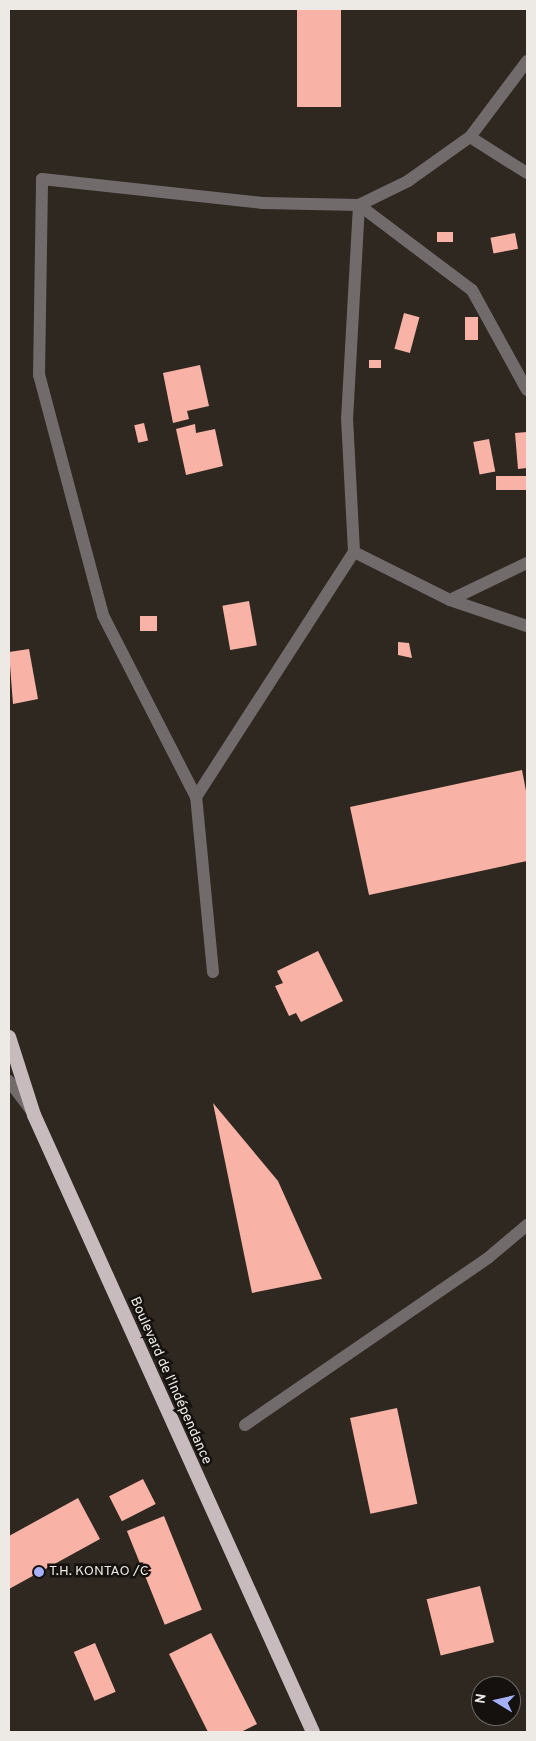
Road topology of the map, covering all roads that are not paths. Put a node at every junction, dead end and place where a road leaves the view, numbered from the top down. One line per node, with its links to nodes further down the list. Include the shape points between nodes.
1 (527, 61): 2 (street)
2 (470, 137): 3 (street); 4 (street, via 408,181)
3 (527, 173)
4 (359, 205): 5 (street, via 472,290); 6 (street, via 347,418); 10 (street, via 263,203 42,179 39,375 103,615)
5 (527, 390)
6 (354, 552): 8 (street); 10 (street)
7 (527, 563): 8 (street)
8 (450, 600): 9 (street)
9 (527, 626)
10 (196, 797): 11 (street)
11 (213, 972)
12 (9, 1037): 14 (highway, Boulevard de l'Indépendance)
13 (9, 1081): 14 (street)
14 (34, 1114): 17 (highway, Boulevard de l'Indépendance)
15 (527, 1225): 16 (street, via 488,1258)
16 (245, 1425)
17 (313, 1732)

